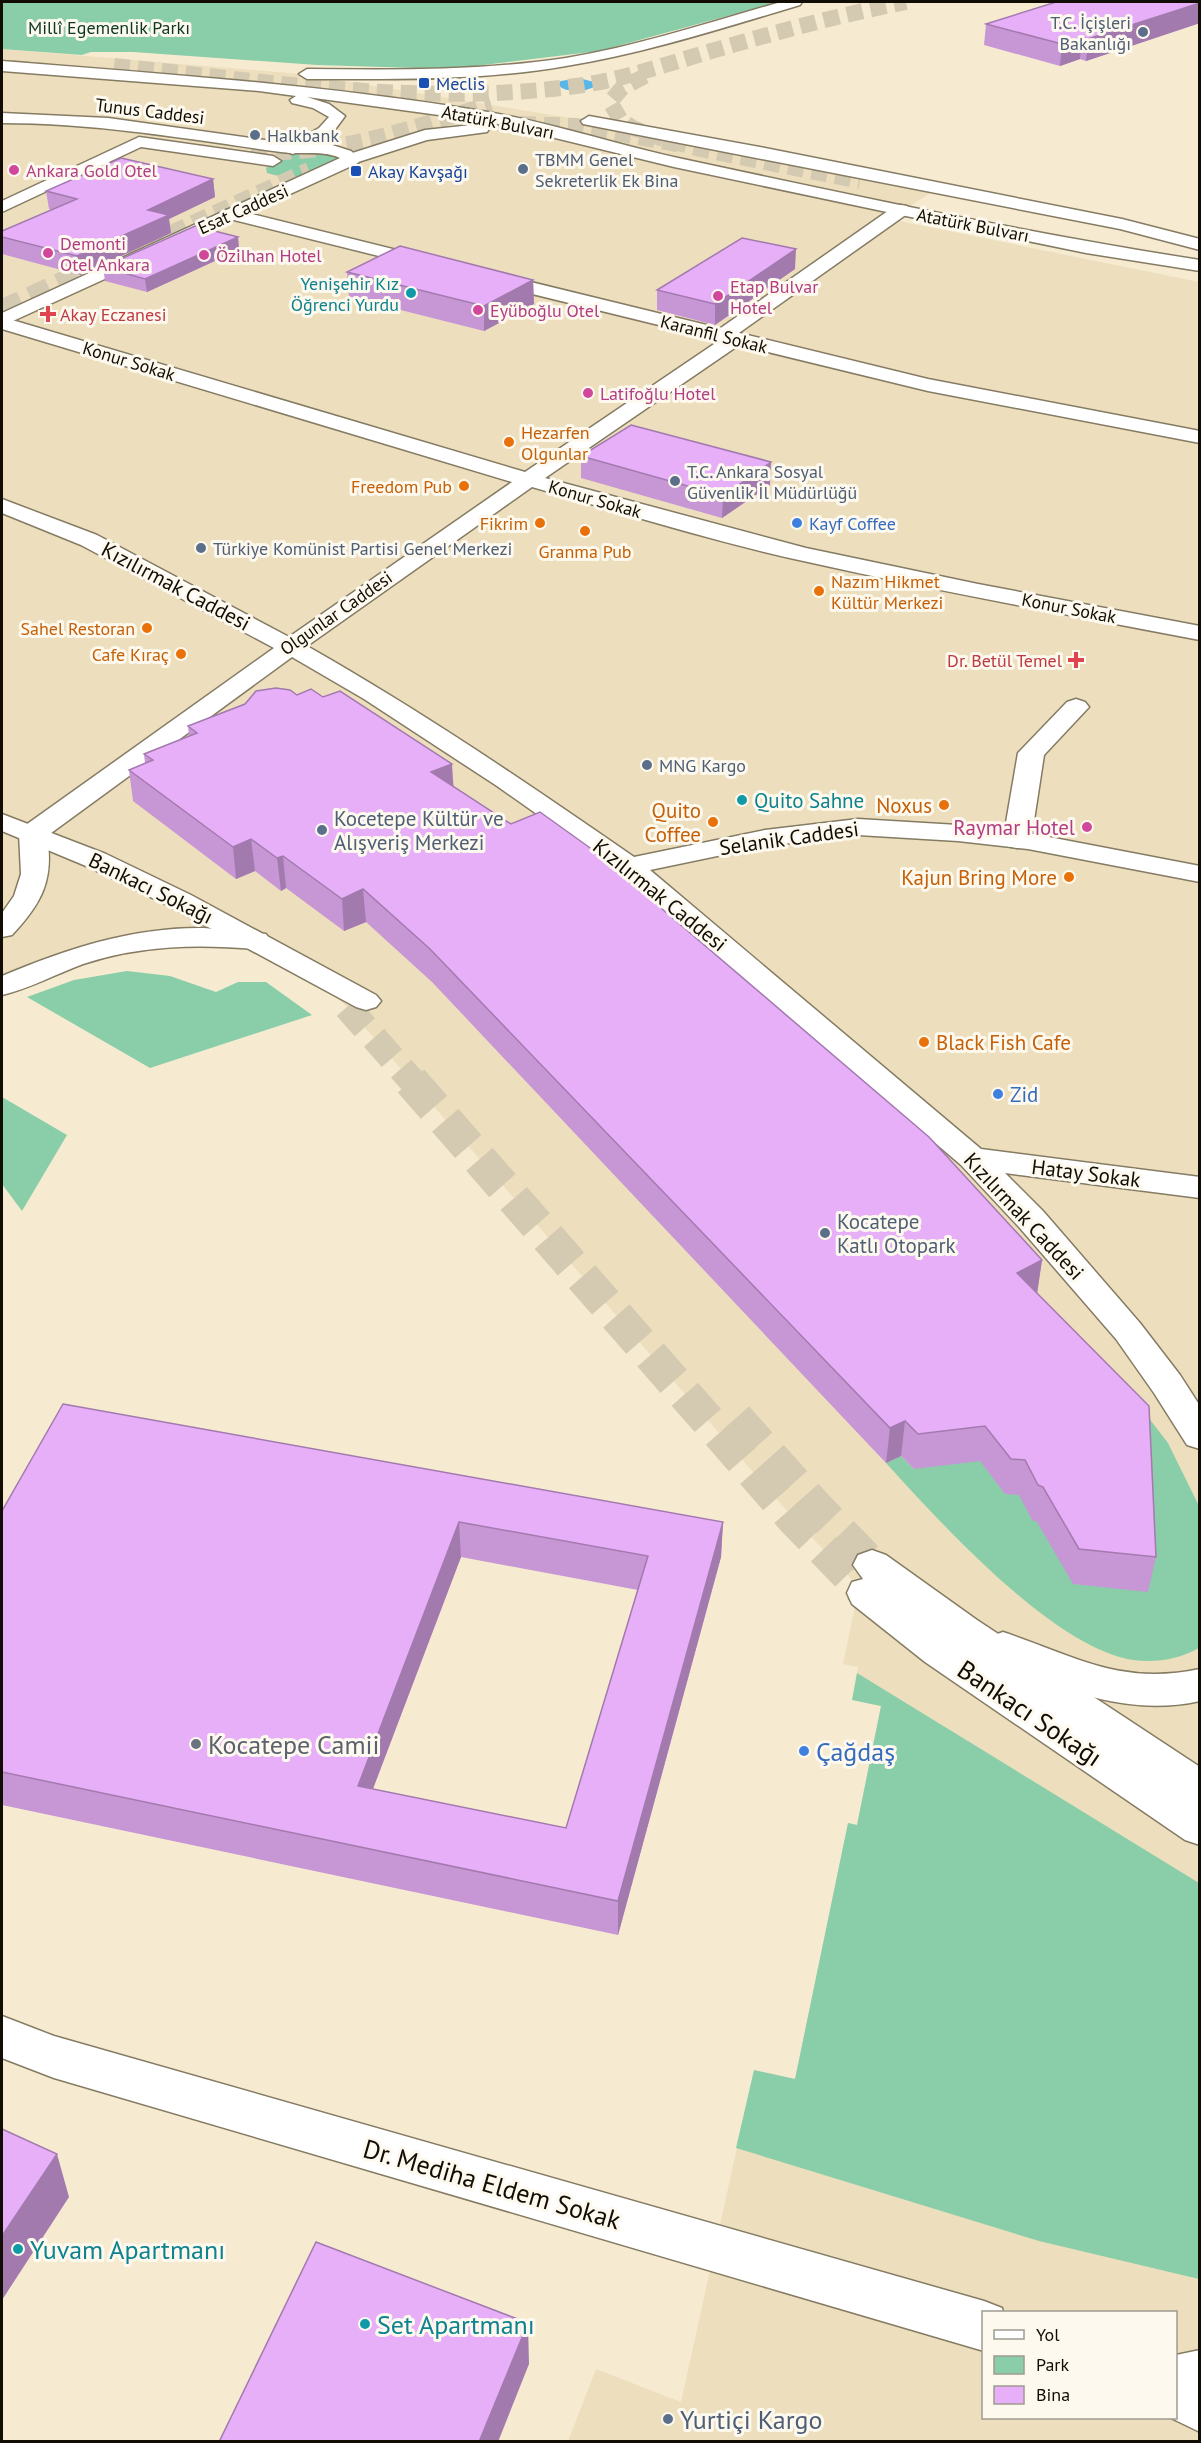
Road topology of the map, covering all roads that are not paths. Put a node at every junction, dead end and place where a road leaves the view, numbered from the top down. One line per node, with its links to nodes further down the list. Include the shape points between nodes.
1 (795, 2): 8 (street, Atatürk Bulvarı, via 645,45 564,62 453,72 297,74)
2 (2, 58): 5 (street)
3 (158, 64): 6 (street, via 153,72)
4 (2, 66): 6 (street, Atatürk Bulvarı)
5 (114, 66)
6 (135, 76): 7 (street, Atatürk Bulvarı)
7 (187, 80): 11 (street, Atatürk Bulvarı, via 294,89 490,117); 13 (street, Esat Caddesi, via 316,103 337,116 329,128)
8 (535, 112)
9 (578, 119): 22 (street, Atatürk Bulvarı, via 1099,220)
10 (2, 120): 13 (street, Tunus Caddesi, via 106,123); 14 (street, Tunus Caddesi, via 97,129)
11 (579, 138): 15 (street, Esat Caddesi, via 492,129 448,131 401,141); 20 (street, Atatürk Bulvarı)
12 (631, 140): 23 (street, via 713,163 1094,241)
13 (293, 149): 15 (street, Tunus Caddesi, via 329,150); 16 (street, Esat Caddesi)
14 (251, 152)
15 (352, 159): 17 (street, Esat Caddesi)
16 (275, 169): 17 (street, Esat Caddesi, via 291,178); 19 (street, Tunus Caddesi, via 139,142); 26 (street, Esat Caddesi)
17 (321, 174): 21 (street, Esat Caddesi)
18 (860, 181): 22 (street)
19 (2, 207)
20 (901, 210): 23 (street, Atatürk Bulvarı); 28 (street, Olgunlar Caddesi)
21 (232, 214): 24 (street); 27 (street, Esat Caddesi)
22 (1200, 245)
23 (1192, 265)
24 (448, 268)
25 (471, 273): 28 (street, Karanfil Sokak)
26 (23, 291)
27 (2, 321): 30 (street, Konur Sokak)
28 (728, 337): 29 (street, Karanfil Sokak, via 928,385); 30 (street, Olgunlar Caddesi)
29 (1200, 437)
30 (526, 479): 32 (street, Konur Sokak, via 806,555); 33 (street, Olgunlar Caddesi)
31 (2, 506): 33 (street, Kızılırmak Caddesi, via 89,540)
32 (1200, 633)
33 (289, 646): 36 (street, Olgunlar Caddesi); 38 (street, Kızılırmak Caddesi, via 373,694 506,780)
34 (1076, 707): 37 (street, via 1031,753)
35 (2, 822): 36 (street, Bankacı Sokağı)
36 (33, 833): 40 (street, via 36,876 28,896); 41 (street, Bankacı Sokağı)
37 (1017, 840): 38 (street, Selanik Caddesi, via 858,827 765,838); 39 (street, Selanik Caddesi)
38 (629, 866): 44 (street, Kızılırmak Caddesi)
39 (1200, 874)
40 (2, 929)
41 (256, 940): 42 (street, via 201,936 135,942 75,957); 43 (street, Bankacı Sokağı)
42 (2, 986)
43 (357, 1004)
44 (972, 1158): 45 (street, Hatay Sokak); 46 (street, Kızılırmak Caddesi, via 1128,1331)
45 (1200, 1188)
46 (1200, 1436)
47 (963, 1631): 48 (street, via 1099,1683 1168,1691); 49 (street, Bankacı Sokağı); 50 (street, Bankacı Sokağı, via 869,1579 939,1652)
48 (1200, 1685)
49 (1200, 1789)
50 (1200, 1827)
51 (2, 2037): 52 (street, Dr. Mediha Eldem Sokak, via 54,2057)
52 (982, 2325)
53 (1200, 2375): 54 (street)
54 (1177, 2380)
55 (1177, 2391): 56 (street)
56 (1200, 2407)

